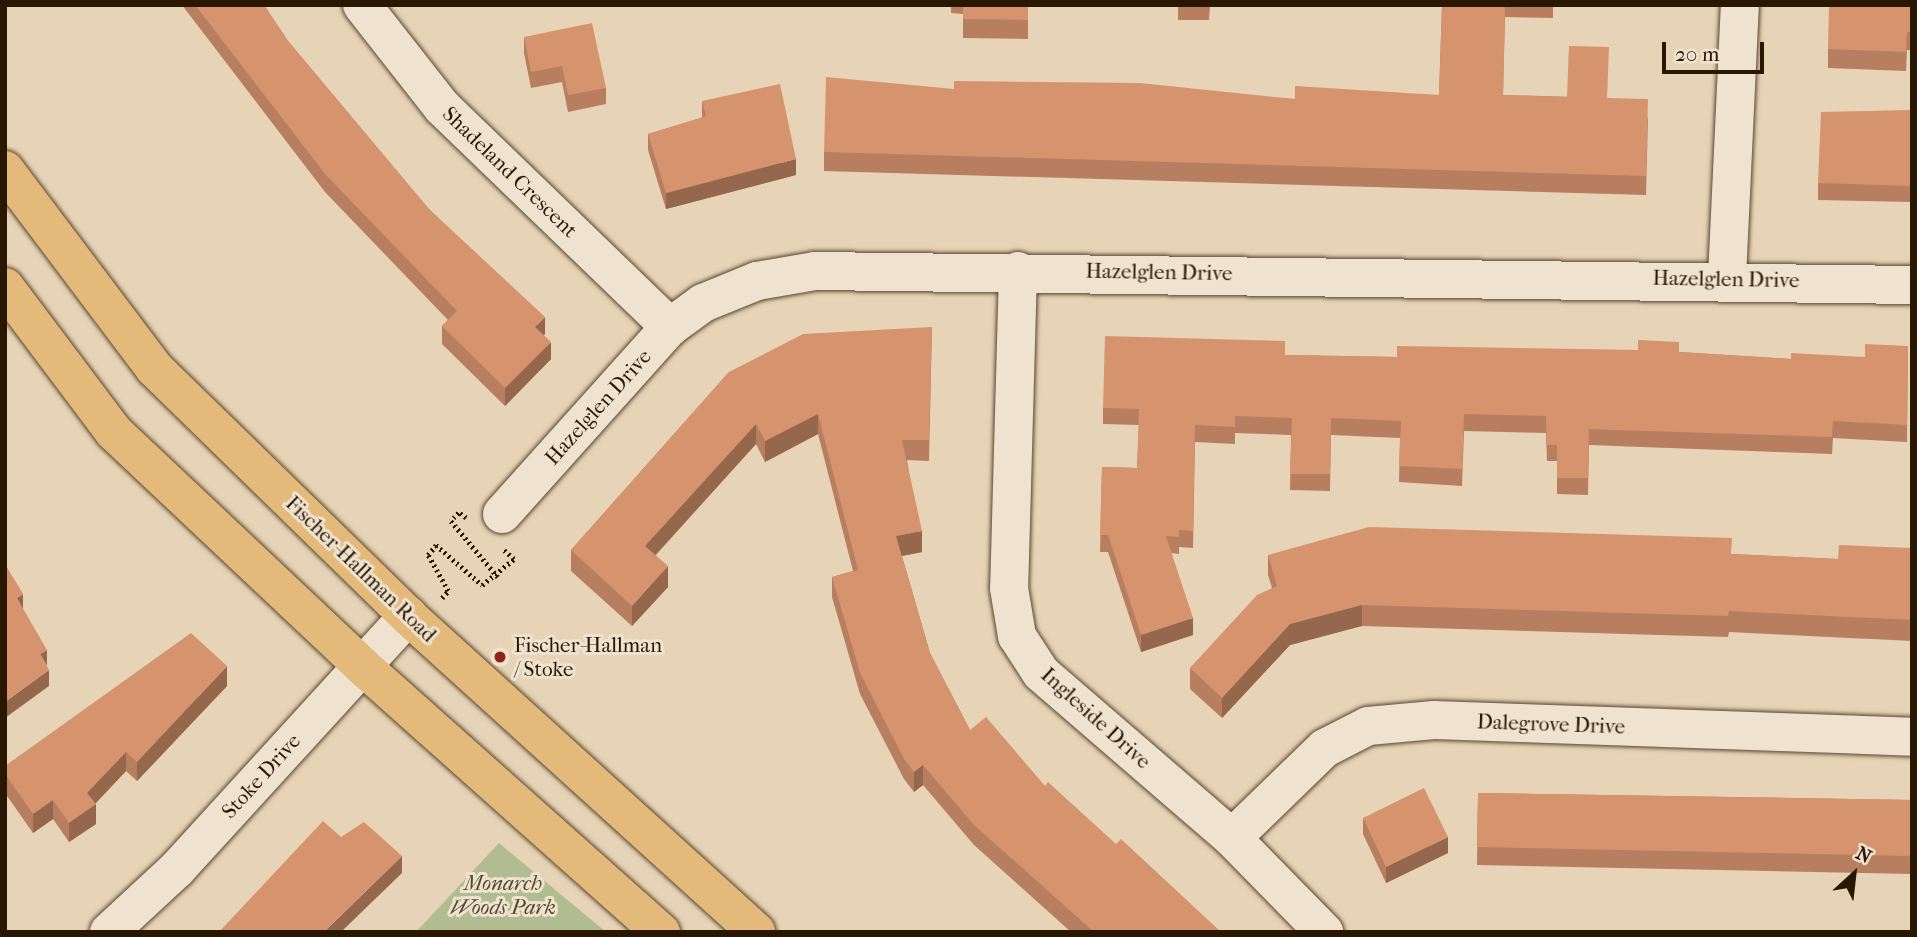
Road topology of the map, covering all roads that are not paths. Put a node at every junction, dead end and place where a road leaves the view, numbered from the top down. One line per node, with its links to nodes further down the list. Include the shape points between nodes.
1 (362, 5): 8 (street, Shadeland Crescent, via 442,107)
2 (1740, 5): 5 (street)
3 (5, 170): 10 (main road, Fischer-Hallman Road, via 155,368)
4 (1018, 271): 5 (street, Hazelglen Drive); 8 (street, Hazelglen Drive, via 815,271 757,281 703,303); 13 (street, Ingleside Drive, via 1009,589 1017,636 1041,673)
5 (1727, 278): 6 (street, Hazelglen Drive)
6 (1912, 285)
7 (5, 287): 11 (main road, via 114,432)
8 (670, 327): 9 (street, Hazelglen Drive)
9 (502, 514)
10 (408, 616): 11 (street, Stoke Drive); 16 (main road, Fischer-Hallman Road)
11 (361, 665): 14 (street, Stoke Drive, via 177,869); 15 (main road)
12 (1912, 737): 13 (street, Dalegrove Drive, via 1434,720 1368,726 1314,756)
13 (1232, 838): 17 (street, Ingleside Drive)
14 (109, 932)
15 (661, 932)
16 (756, 932)
17 (1324, 932)

